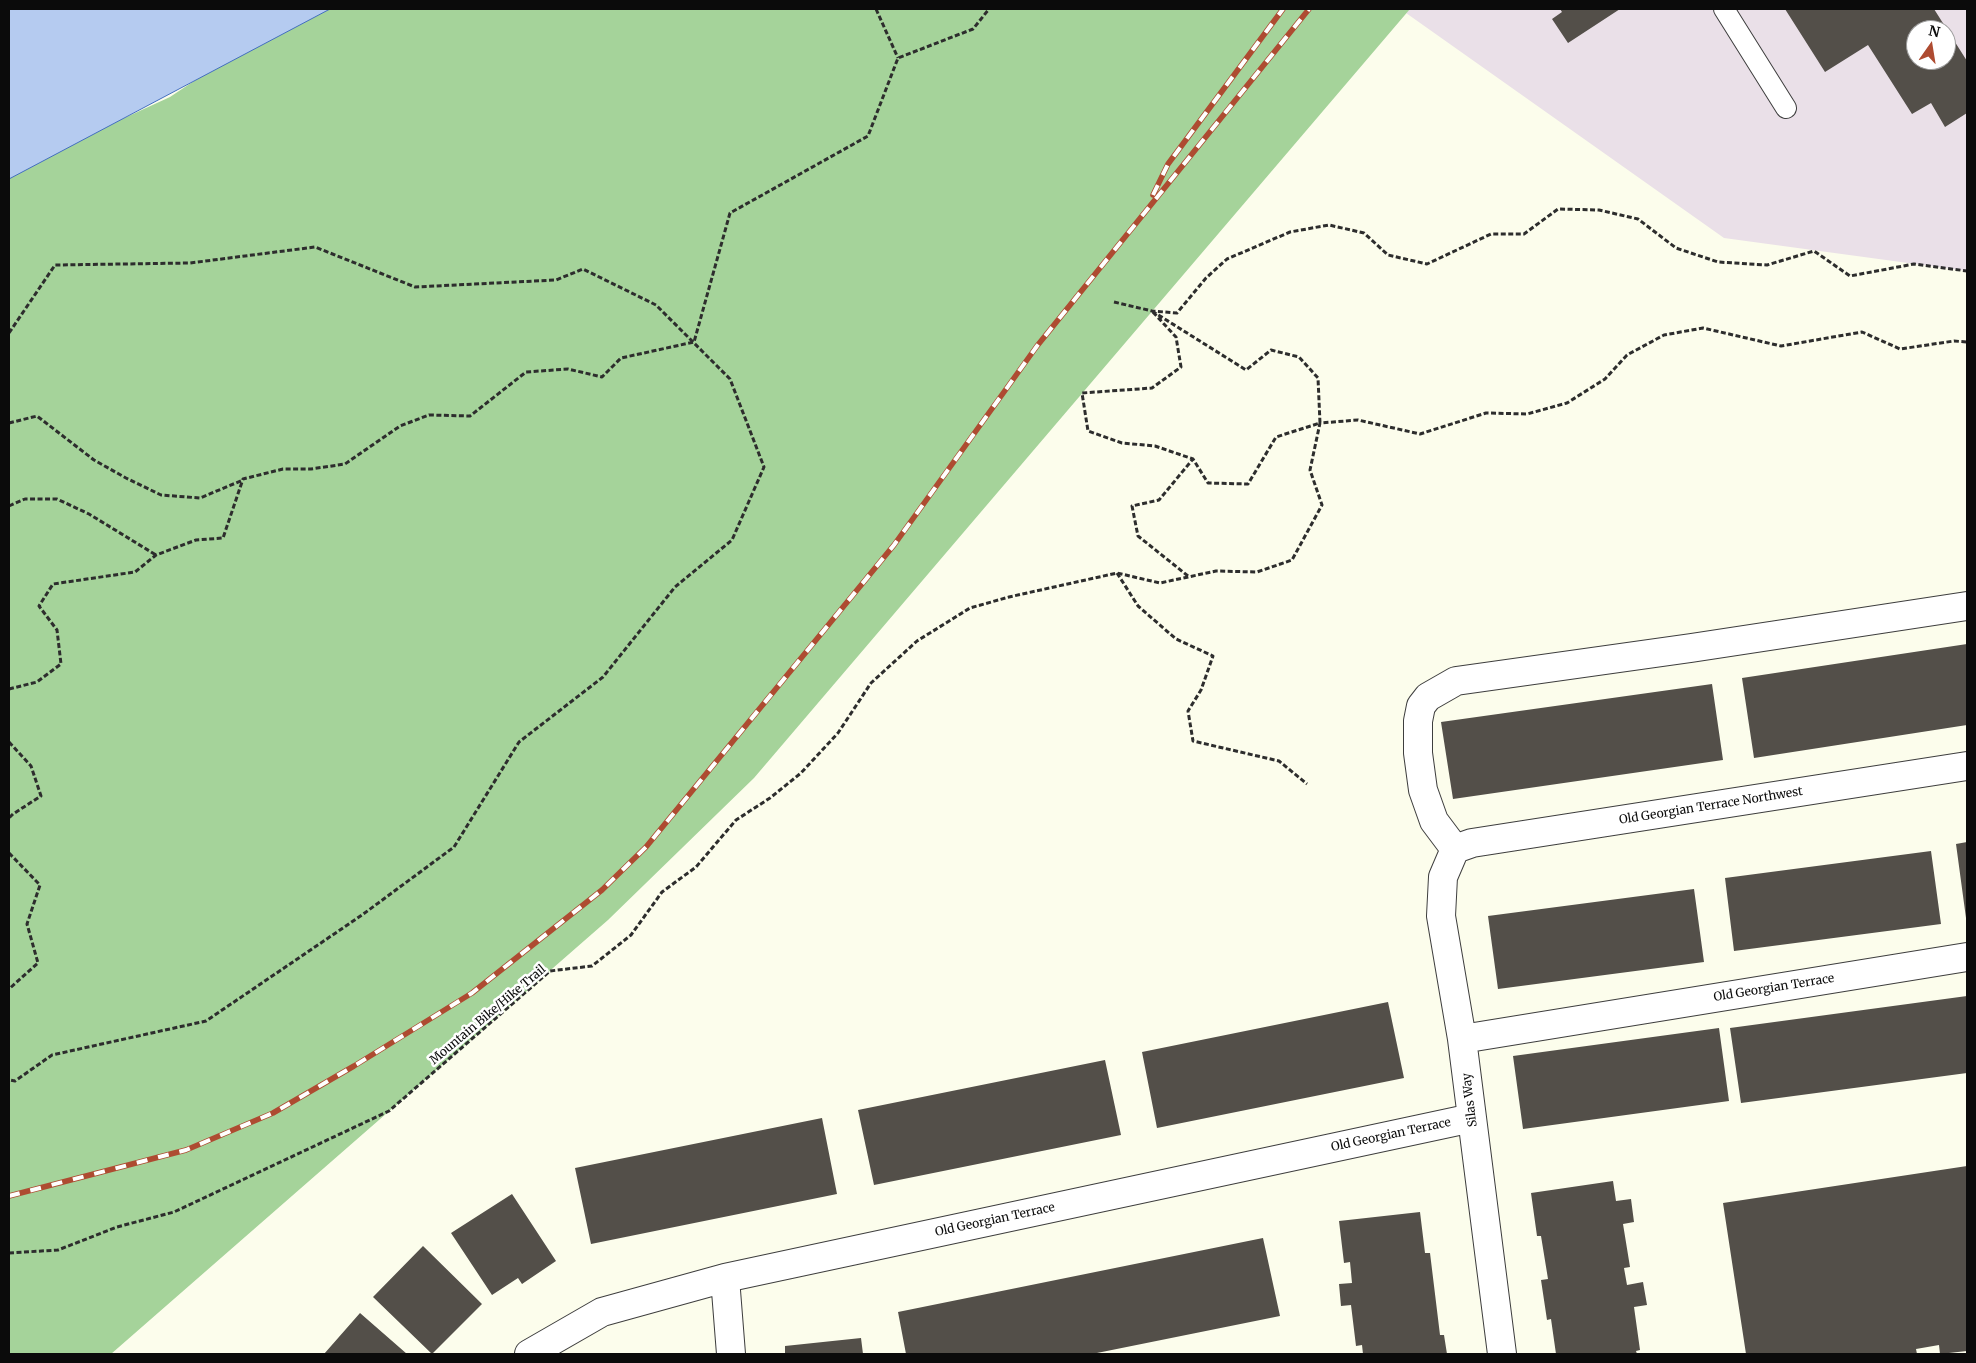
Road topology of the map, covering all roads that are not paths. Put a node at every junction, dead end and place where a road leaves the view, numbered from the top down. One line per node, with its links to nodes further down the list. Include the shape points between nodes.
1 (1724, 9): 2 (lane)
2 (1786, 108)
3 (1967, 606): 5 (street, via 1456,681 1428,696 1421,706 1418,745 1423,790 1434,821)
4 (1967, 766): 5 (street, Old Georgian Terrace Northwest, via 1472,843)
5 (1455, 849): 7 (street, Silas Way, via 1442,877 1441,916)
6 (1967, 957): 7 (street, Old Georgian Terrace)
7 (1462, 1038): 8 (street, Silas Way)
8 (1472, 1118): 9 (street, Old Georgian Terrace); 12 (street, Silas Way)
9 (725, 1278): 10 (street, Old Georgian Terrace, via 602,1312); 11 (street)
10 (529, 1354)
11 (731, 1354)
12 (1502, 1354)

